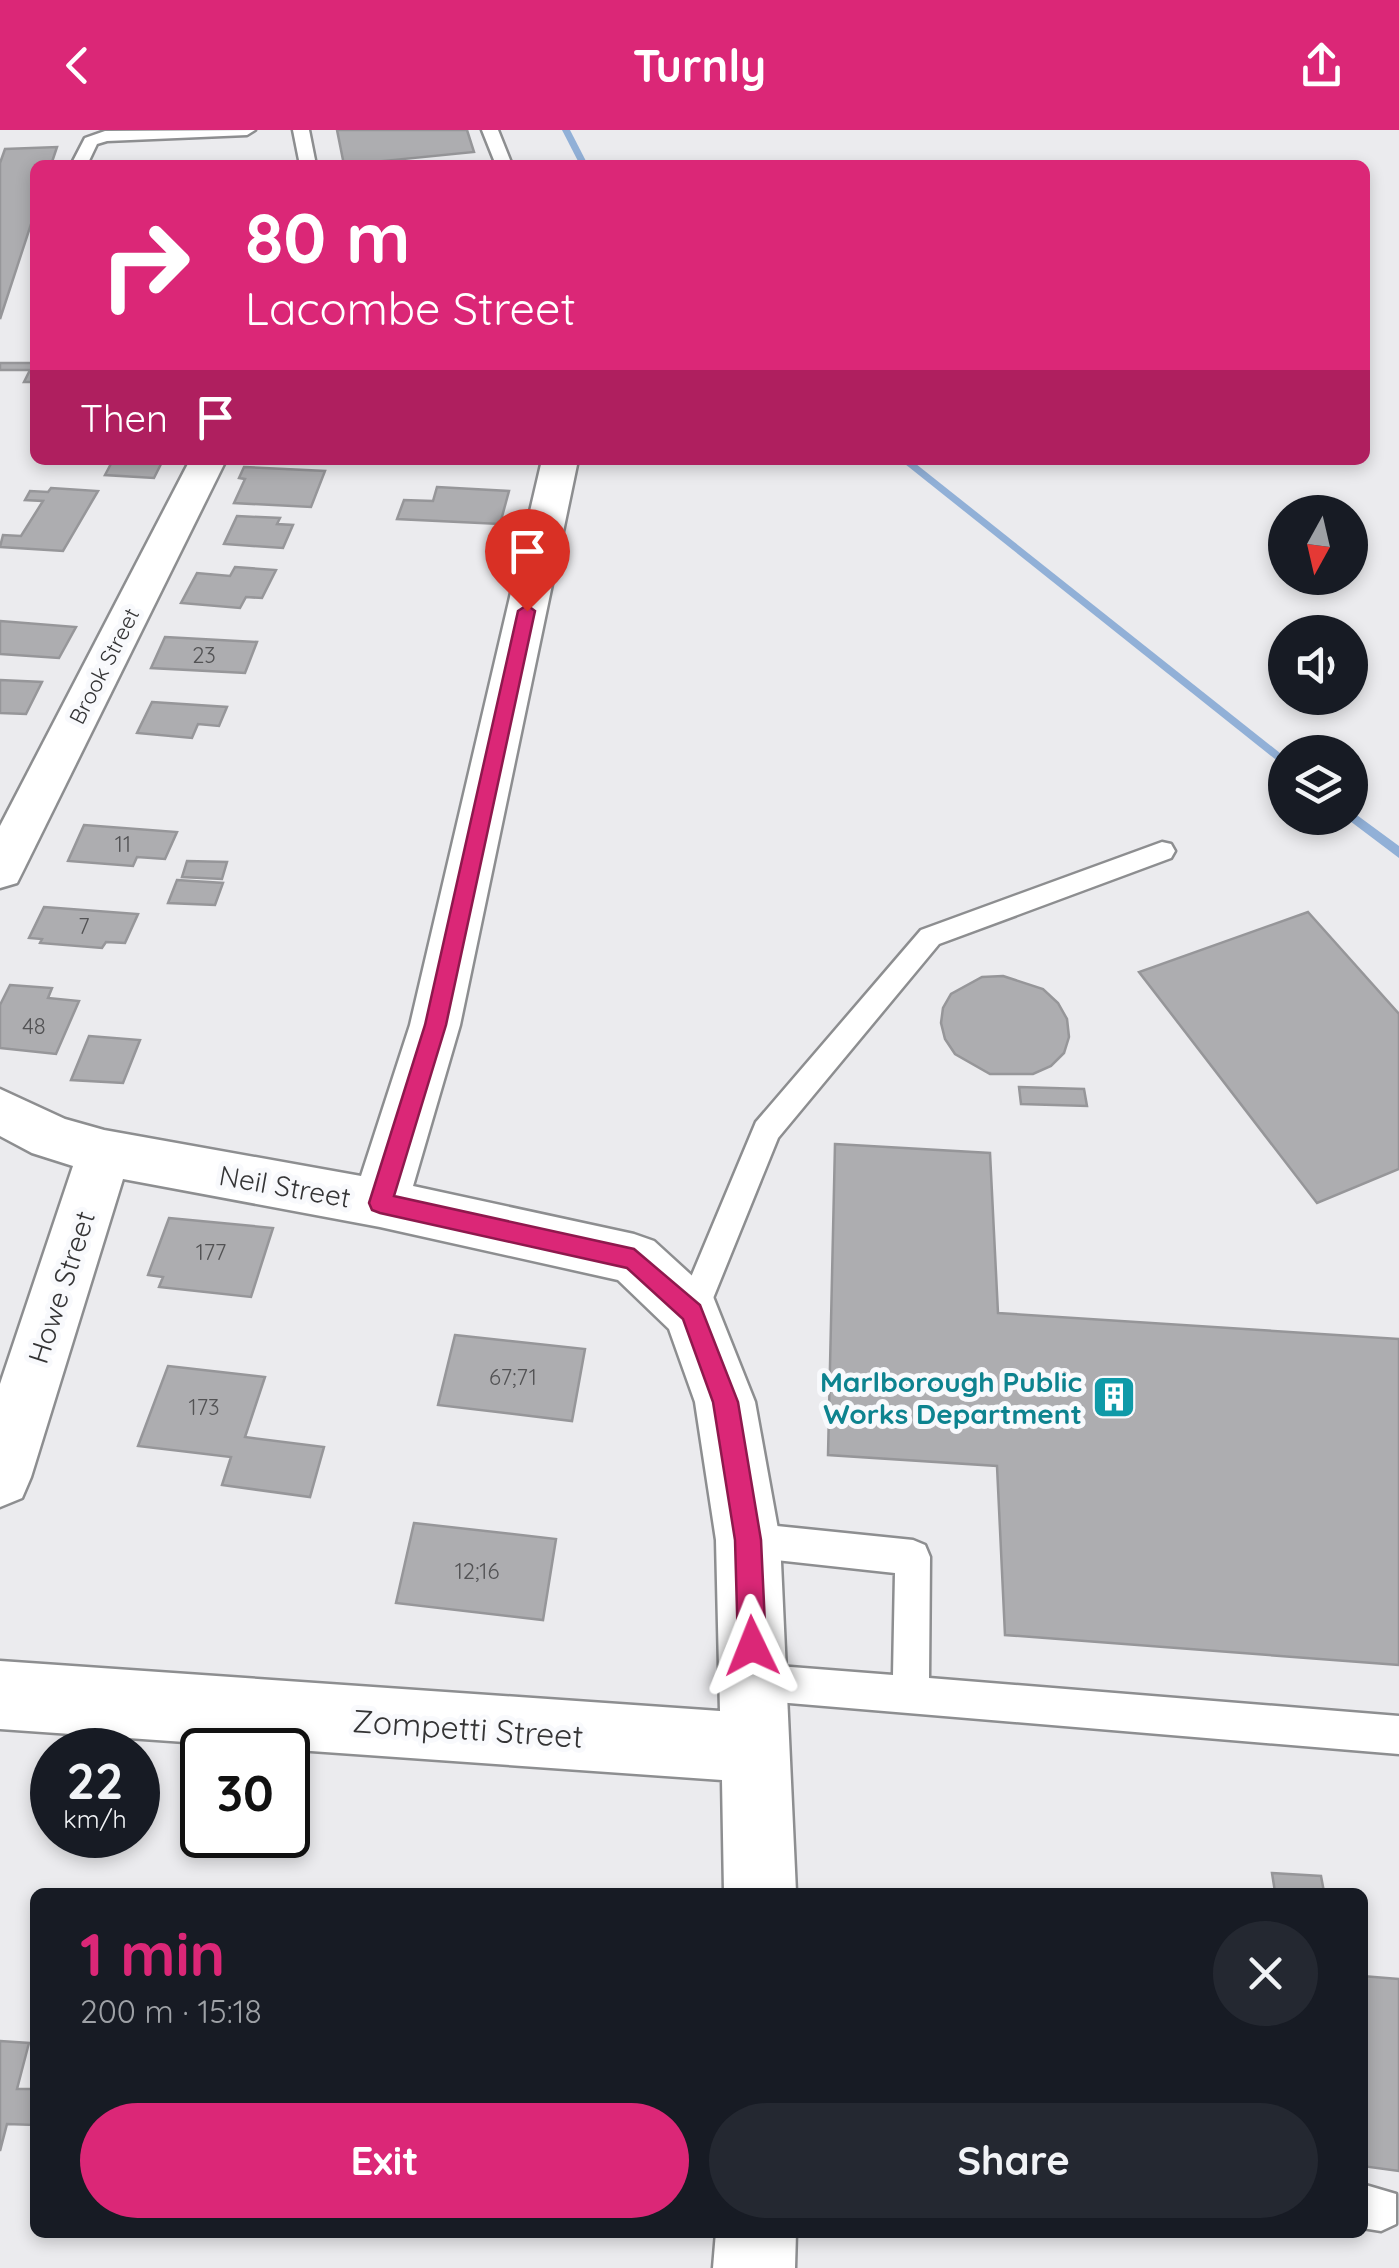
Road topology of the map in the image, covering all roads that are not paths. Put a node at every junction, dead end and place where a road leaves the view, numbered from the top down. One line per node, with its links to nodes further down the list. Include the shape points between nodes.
1 (247, 130): 4 (lane, via 105,136 91,141)
2 (300, 130): 5 (lane)
3 (490, 130): 6 (lane)
4 (82, 160)
5 (307, 160)
6 (502, 160)
7 (205, 465): 10 (street, Brook Street)
8 (559, 465): 13 (street, via 435,1025)
9 (1162, 851): 14 (lane, via 930,936 766,1131)
10 (0, 872)
11 (0, 1111): 12 (street, Neil Street, via 51,1137)
12 (104, 1153): 13 (street, Neil Street); 15 (street, Howe Street)
13 (380, 1203): 14 (street, Neil Street, via 634,1260)
14 (692, 1312): 16 (street, Neil Street, via 725,1402)
15 (0, 1477)
16 (748, 1540): 17 (lane, via 913,1558); 19 (street, Neil Street)
17 (911, 1692): 19 (lane); 20 (lane)
18 (0, 1695): 19 (street, Zompetti Street)
19 (755, 1715): 21 (street, Neil Street)
20 (1399, 1735)
21 (760, 1888)
22 (756, 2238): 23 (street)
23 (754, 2268)

